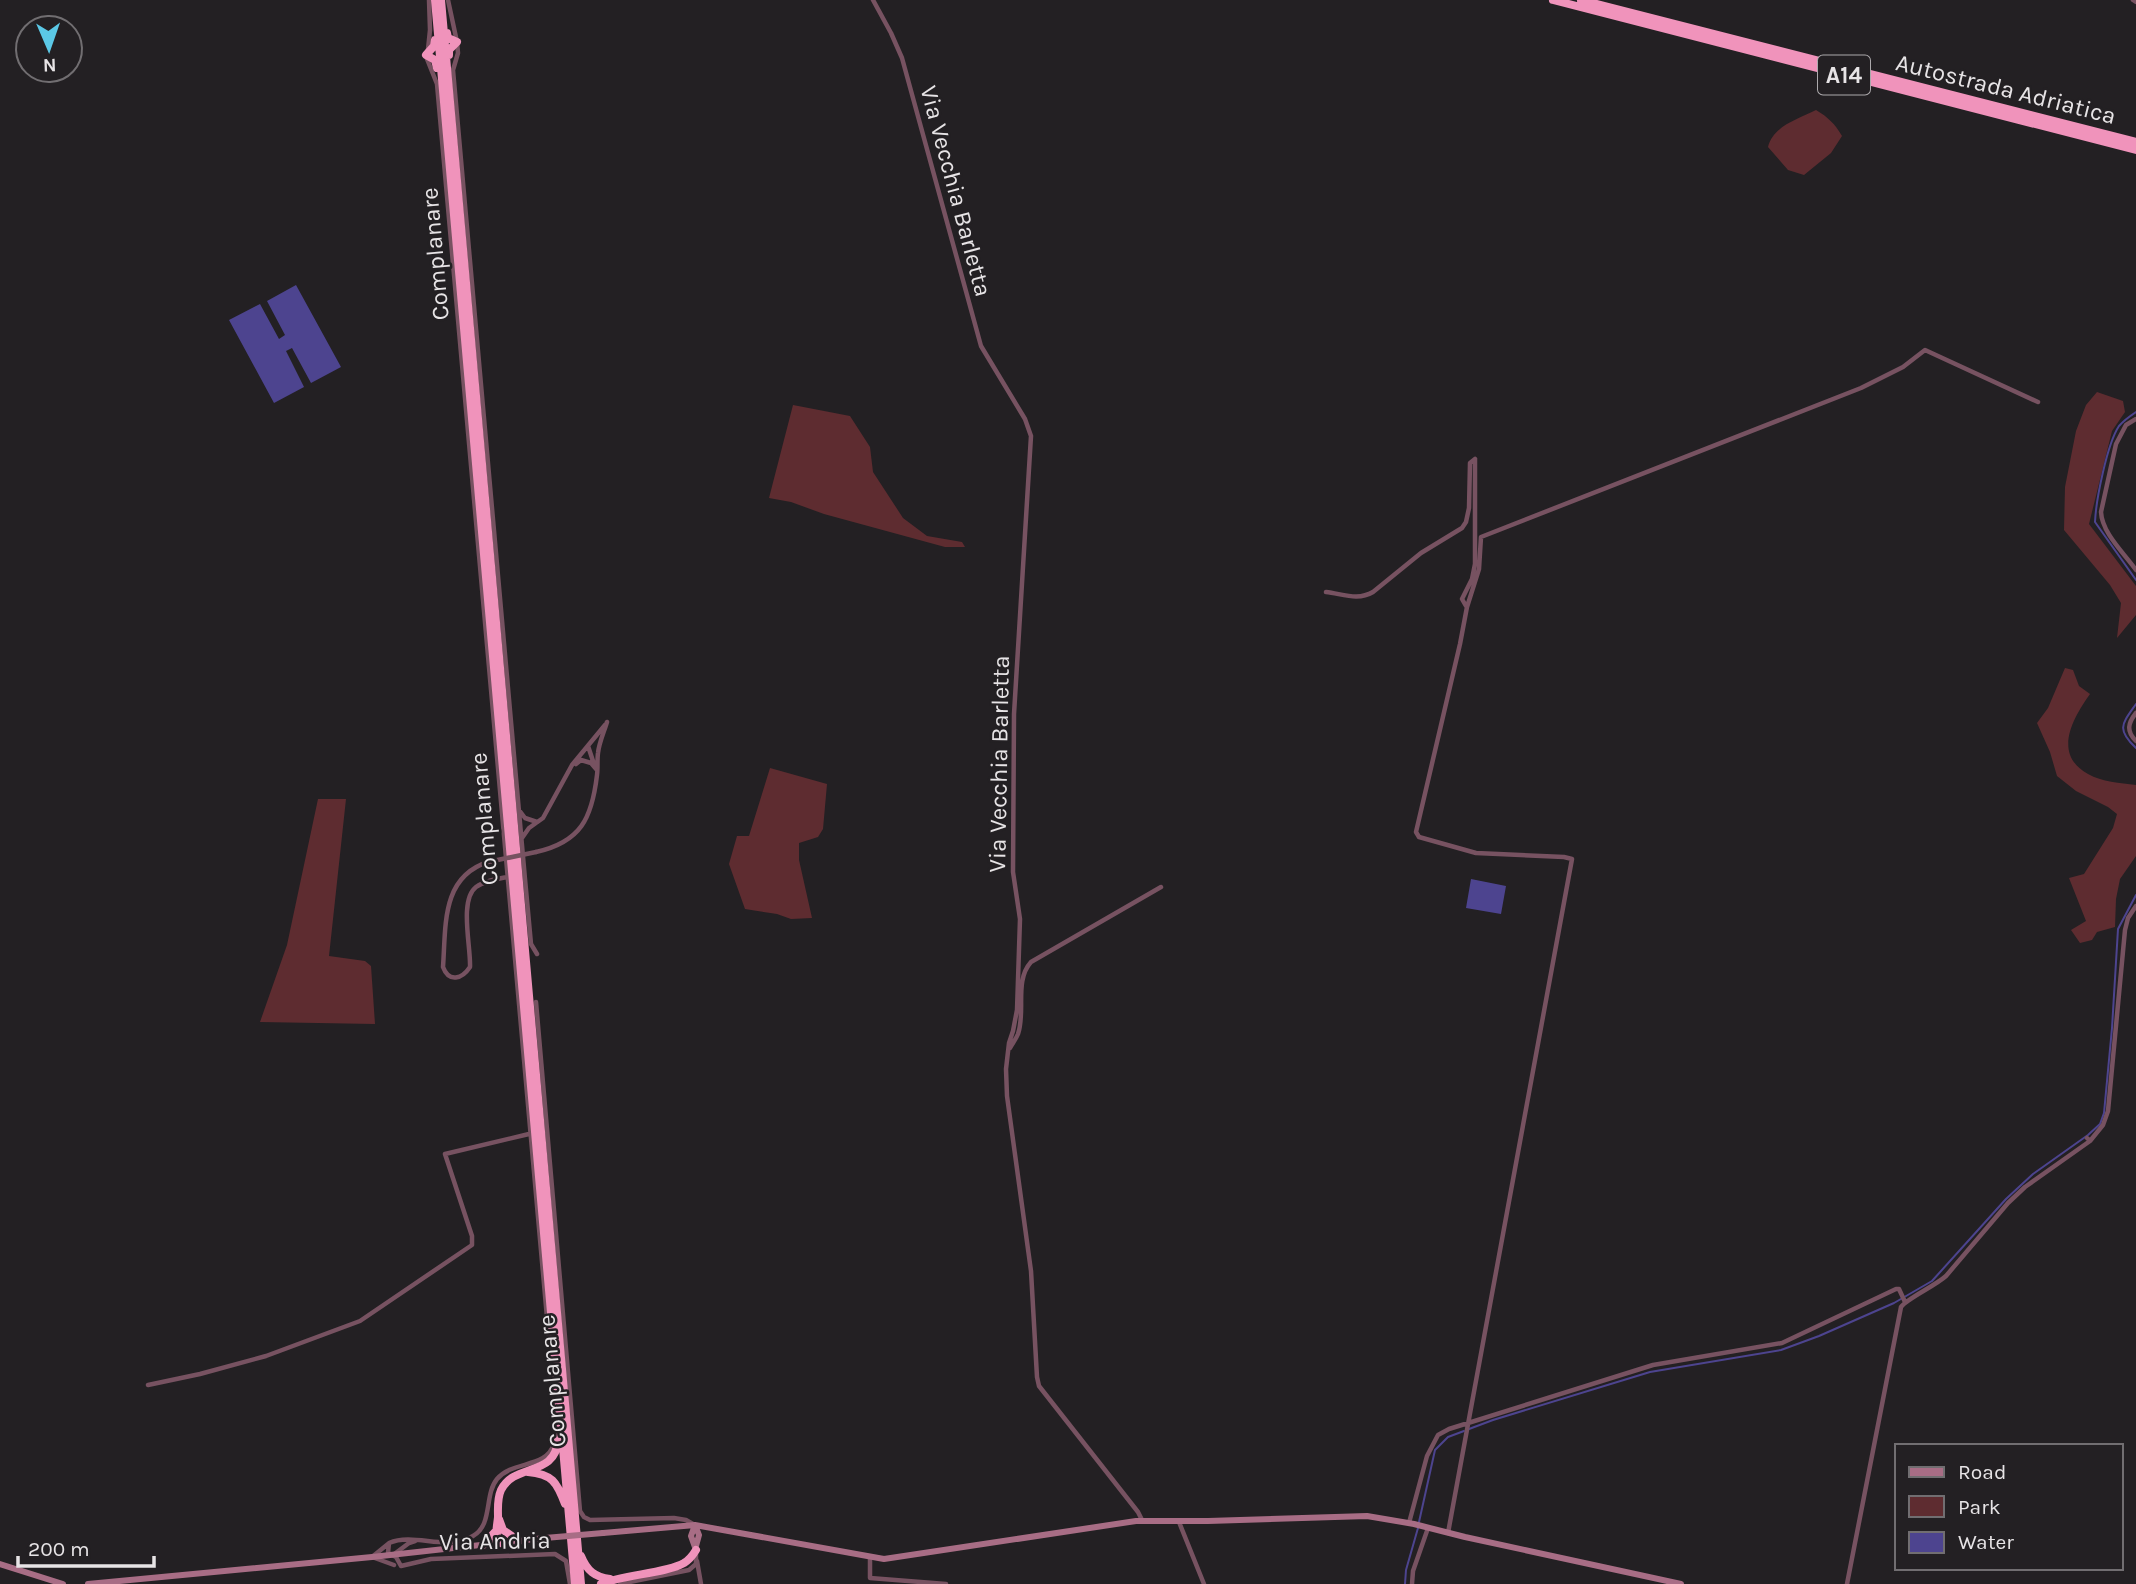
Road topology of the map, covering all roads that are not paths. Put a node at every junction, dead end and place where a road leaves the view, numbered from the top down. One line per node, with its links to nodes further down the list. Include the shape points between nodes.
1 (429, 0): 10 (street, Complanare)
2 (435, 0): 8 (highway)
3 (441, 0): 8 (highway)
4 (447, 0): 9 (street, Complanare)
5 (873, 0): 35 (street, Via Vecchia Barletta, via 900,52 981,346 1031,436 1014,714 1013,872 1020,919 1017,1010)
6 (1553, 0): 14 (highway, Autostrada Adriatica / A14)
7 (1581, 0): 13 (highway, Autostrada Adriatica / A14)
8 (440, 21): 9 (highway, via 448,38); 10 (highway, via 434,46); 11 (highway); 12 (highway)
9 (457, 42): 11 (highway, via 449,50); 26 (street, Complanare, via 453,70)
10 (426, 55): 12 (highway, via 436,63); 30 (street, Complanare, via 437,84)
11 (447, 68): 51 (highway)
12 (442, 82): 39 (highway)
13 (2136, 142)
14 (2136, 150)
15 (2038, 402): 19 (street, via 1925,350 1861,388 1483,535)
16 (2136, 419): 17 (street, via 2126,425 2116,444 2101,521)
17 (2136, 570)
18 (1326, 592): 19 (street, via 1365,596 1421,552 1462,528 1468,516 1473,458 1474,570 1462,598)
19 (1467, 607): 40 (street, via 1417,834 1476,853 1572,859)
20 (2136, 713): 21 (street, via 2129,724)
21 (2136, 741)
22 (588, 745): 23 (street); 23 (street, via 607,722); 24 (street); 25 (street)
23 (598, 752): 25 (street)
24 (572, 765): 25 (street, via 581,760); 27 (street)
25 (598, 771): 30 (street, bridge, via 590,812 574,835 562,844 488,862 457,882 448,910 443,967 451,977 465,975 470,967 469,896 475,888)
26 (518, 808): 27 (street, via 525,818); 28 (street, Complanare)
27 (537, 822): 28 (street); 29 (street, via 525,833)
28 (520, 826): 29 (street, Complanare)
29 (521, 845): 33 (street, Complanare, via 531,944)
30 (507, 877): 36 (street, Complanare)
31 (1161, 887): 35 (street, via 1027,967 1018,1033)
32 (2136, 906): 37 (street, via 2125,930 2103,1125 2008,1203 1946,1276 1916,1297)
33 (537, 954)
34 (536, 1002): 46 (street, Complanare, via 580,1511 590,1520 674,1518)
35 (1007, 1052): 43 (street, Via Vecchia Barletta, via 1007,1096 1031,1271 1039,1386)
36 (529, 1134): 38 (street, via 445,1154 472,1245 360,1321 266,1356); 53 (street, Complanare, via 553,1385 554,1445 540,1461 499,1476 490,1490 484,1525 473,1537)
37 (1904, 1299): 40 (street, via 1896,1289 1782,1343 1653,1365); 79 (street)
38 (148, 1385)
39 (559, 1401): 41 (highway, via 557,1451 551,1461); 42 (highway)
40 (1468, 1424): 47 (street, via 1438,1435 1431,1446); 50 (street)
41 (525, 1472): 42 (highway, via 551,1478 559,1487); 49 (highway, via 513,1476 501,1489)
42 (569, 1518): 71 (highway)
43 (1142, 1521): 44 (street); 63 (street, via 901,1557)
44 (1179, 1522): 47 (street, via 1367,1516); 76 (street)
45 (680, 1525): 46 (street); 52 (street); 54 (street, bridge)
46 (695, 1525): 48 (street); 52 (street)
47 (1418, 1525): 50 (street); 77 (street)
48 (710, 1526): 52 (street); 63 (street)
49 (499, 1531): 54 (highway); 56 (highway); 58 (highway)
50 (1448, 1532): 78 (street)
51 (577, 1533): 67 (highway, via 585,1565 600,1578); 72 (highway)
52 (695, 1535): 60 (street)
53 (416, 1541): 55 (street, Complanare); 57 (street, Complanare)
54 (519, 1541): 56 (street)
55 (389, 1543): 61 (street, via 387,1550); 62 (street)
56 (500, 1543): 58 (street)
57 (405, 1545): 59 (street); 61 (street, Complanare)
58 (483, 1545): 59 (street)
59 (409, 1553): 61 (street)
60 (696, 1553): 67 (highway, via 674,1567); 74 (street)
61 (392, 1555): 62 (street); 65 (street); 66 (street)
62 (372, 1557): 65 (street); 69 (street)
63 (870, 1557): 75 (street, via 870,1578)
64 (0, 1564): 68 (street)
65 (394, 1565): 66 (street)
66 (401, 1566): 70 (street, Via Andria, via 431,1559 555,1554 566,1561)
67 (617, 1581): 73 (highway)
68 (63, 1584)
69 (88, 1584)
70 (570, 1584)
71 (575, 1584)
72 (581, 1584)
73 (601, 1584)
74 (701, 1584)
75 (946, 1584)
76 (1204, 1584)
77 (1412, 1584)
78 (1681, 1584)
79 (1847, 1584)

